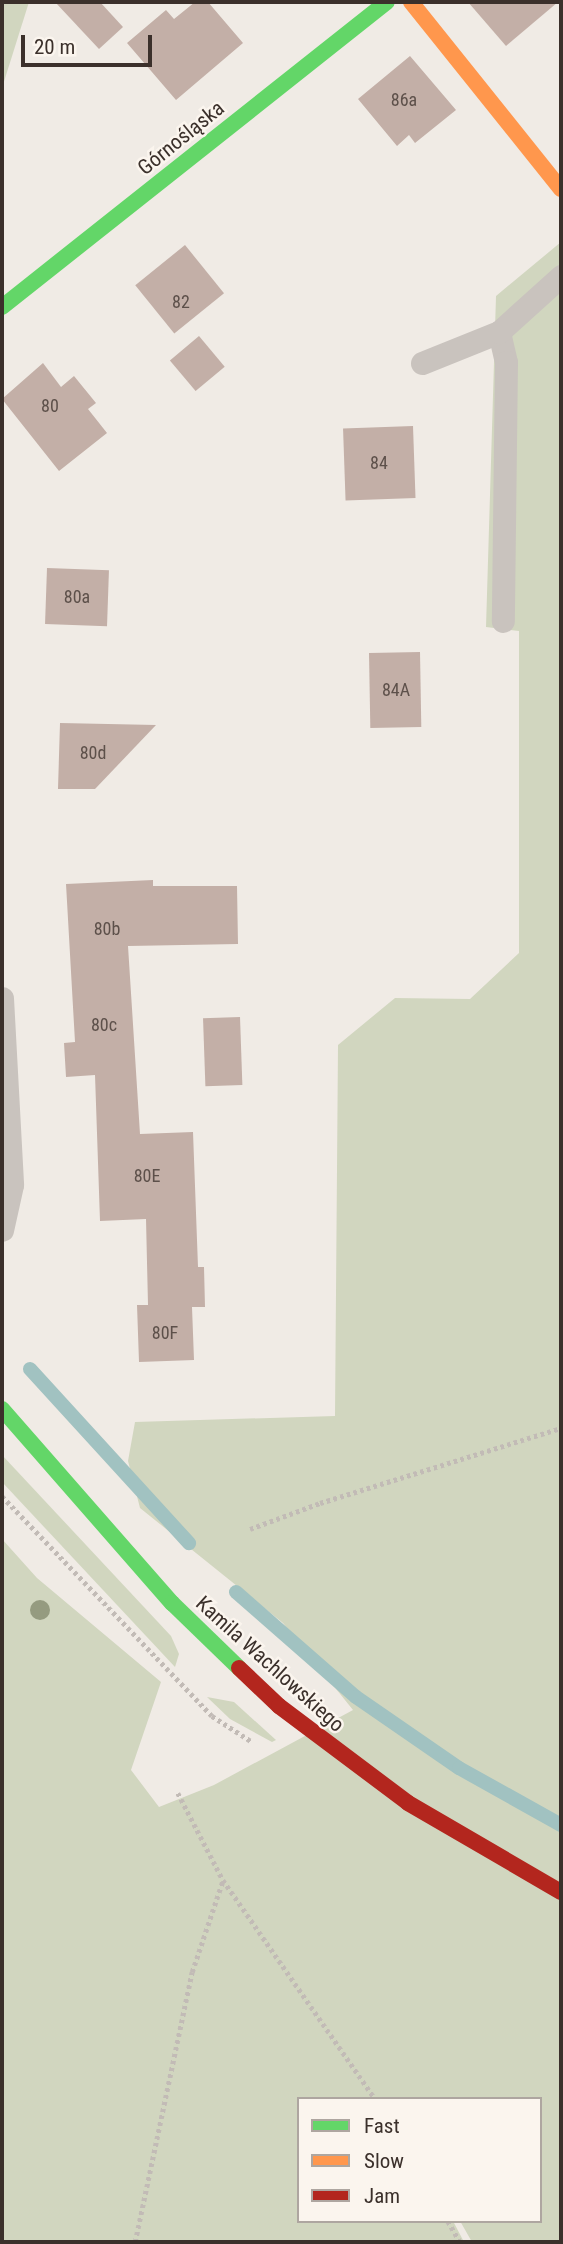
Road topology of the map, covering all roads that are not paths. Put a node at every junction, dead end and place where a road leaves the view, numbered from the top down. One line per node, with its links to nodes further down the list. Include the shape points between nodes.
1 (387, 2): 5 (street, Górnośląska)
2 (411, 2): 3 (street)
3 (561, 189)
4 (561, 276): 6 (lane)
5 (2, 307)
6 (499, 332): 7 (lane); 8 (lane, via 506,362)
7 (422, 363)
8 (503, 621)
9 (2, 998): 10 (lane, via 12,1185)
10 (2, 1230)
11 (2, 1409): 12 (street, Kamila Wachlowskiego, via 172,1603 279,1706 408,1802)
12 (561, 1892)

